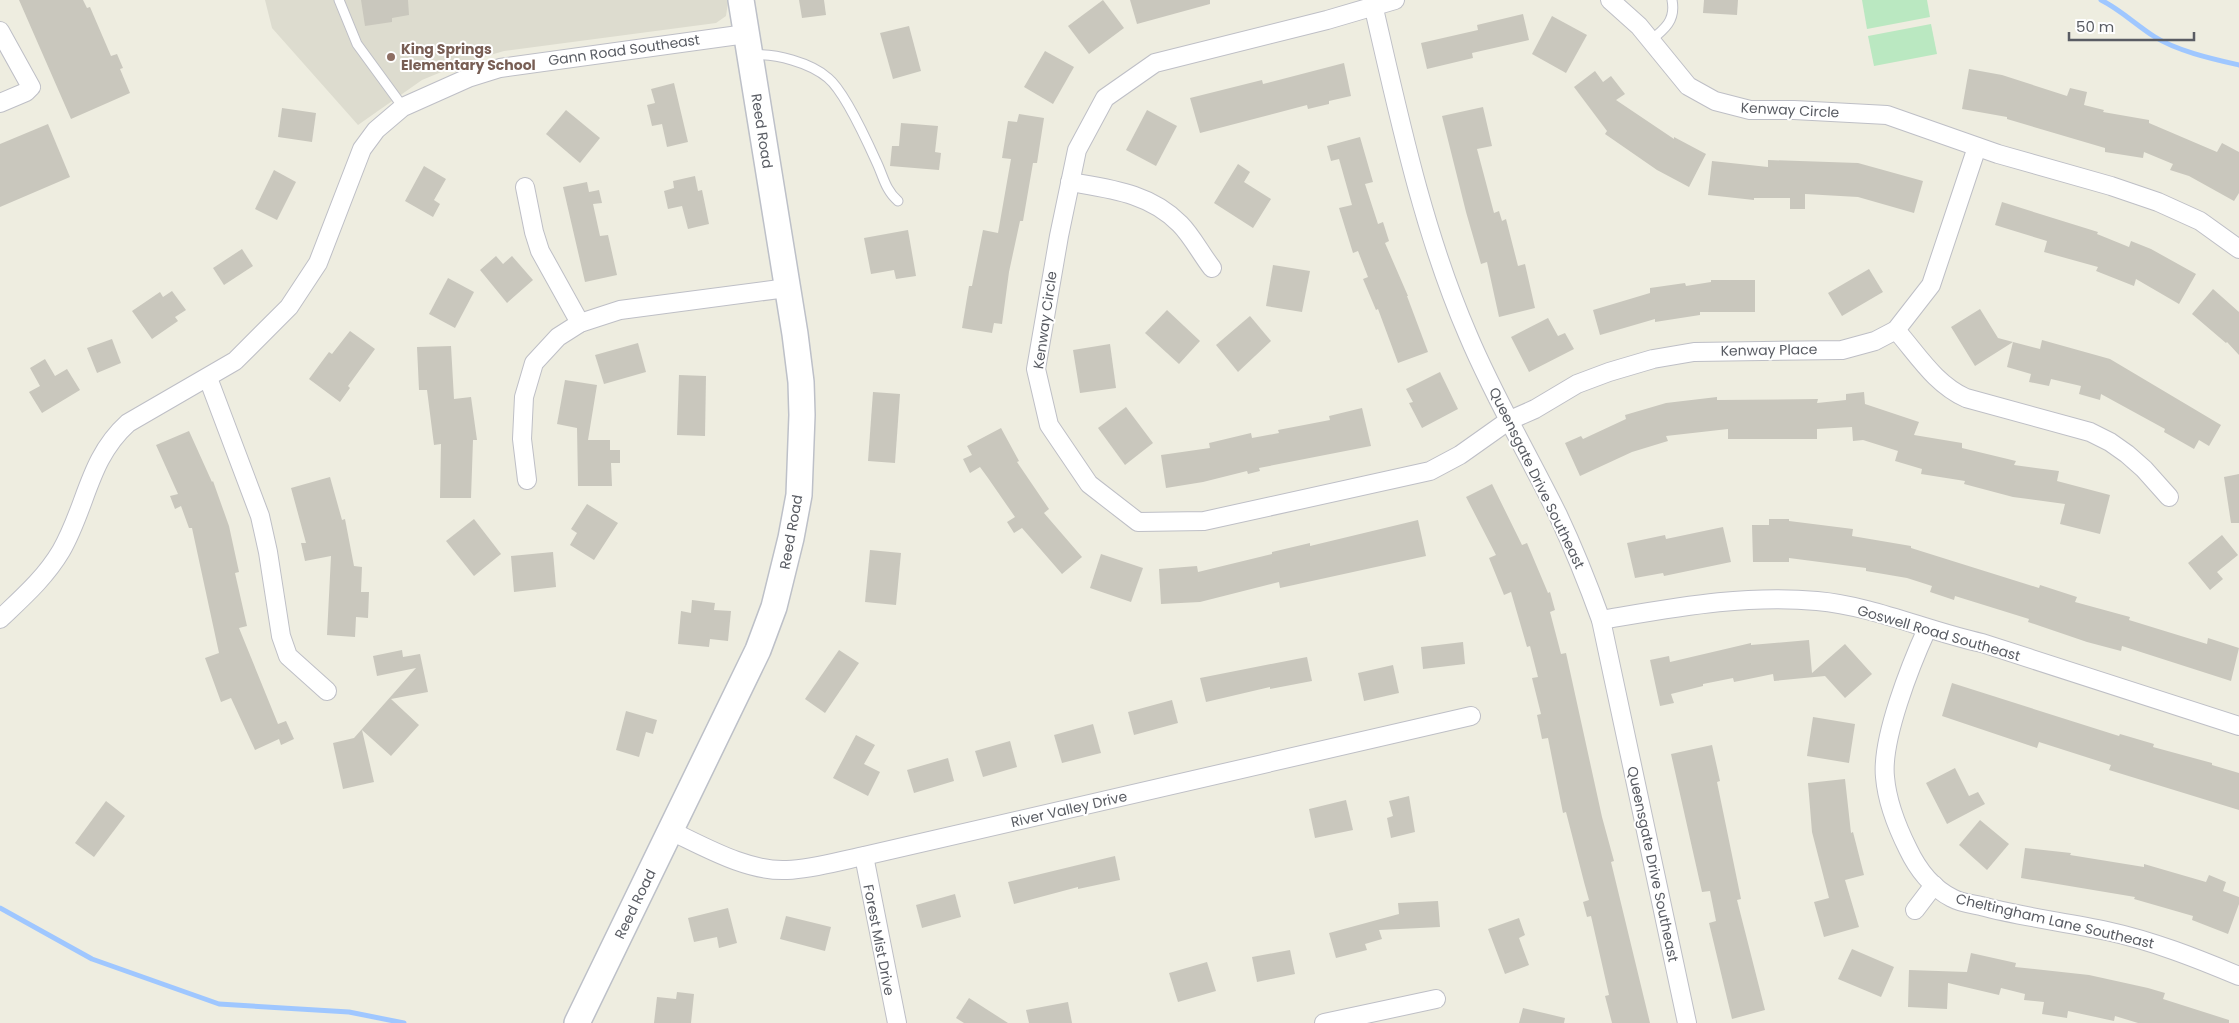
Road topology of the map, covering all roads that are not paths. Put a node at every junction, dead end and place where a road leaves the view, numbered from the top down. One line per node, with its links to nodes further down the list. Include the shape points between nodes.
1 (339, 0): 11 (lane, via 357,44)
2 (741, 0): 9 (street, Reed Road)
3 (1396, 0): 6 (street, Kenway Circle)
4 (1610, 0): 8 (street, Kenway Circle, via 1639,26)
5 (1672, 0): 8 (lane, via 1671,20)
6 (1373, 3): 13 (street, Kenway Circle, via 1327,20 1155,63 1105,98 1077,150); 22 (street, Queensgate Drive Southeast, via 1387,72 1426,216 1467,334)
7 (0, 31): 10 (street, via 31,87)
8 (1650, 41): 12 (street, Kenway Circle, via 1688,86 1729,107 1887,115)
9 (748, 44): 11 (street, Gann Road Southeast, via 500,68 468,78); 15 (lane, via 828,78 839,91 874,156 888,191); 18 (street, Reed Road)
10 (0, 103)
11 (403, 107): 21 (street, Gann Road Southeast, via 376,130 362,149 328,241 305,286 255,343)
12 (1977, 147): 16 (street, via 2158,202 2200,221); 20 (street, Kenway Place, via 1931,285)
13 (1070, 182): 17 (street, via 1118,190 1152,201 1180,224); 23 (street, Kenway Circle, via 1036,369 1049,425 1089,484 1138,522 1204,521 1422,473)
14 (525, 187): 19 (street, via 540,251)
15 (898, 201)
16 (2239, 249)
17 (1212, 268)
18 (787, 288): 19 (street, via 620,310); 32 (street, Reed Road, via 801,382 802,415 799,495 784,574 751,666)
19 (580, 323): 24 (street, via 545,349 534,363 528,380 522,418)
20 (1896, 330): 22 (street, Kenway Place, via 1874,341 1842,350 1694,352 1653,359 1577,384); 25 (street, via 1933,376 1952,392 2090,432 2127,454)
21 (208, 378): 26 (street, Gann Road Southeast, via 128,423 114,436 92,472 71,530 53,564); 29 (street, via 260,516 281,636 288,656)
22 (1508, 420): 23 (street, Kenway Place); 27 (street, Queensgate Drive Southeast, via 1557,514)
23 (1460, 455)
24 (527, 480)
25 (2168, 497)
26 (0, 619)
27 (1601, 620): 28 (street, Goswell Road Southeast, via 1748,599 1817,601 1874,612); 41 (street, Queensgate Drive Southeast)
28 (1927, 629): 31 (street, Goswell Road Southeast, via 1982,643); 34 (street, Cheltingham Lane Southeast, via 1911,665 1893,724 1885,757 1885,777 1900,833 1918,867)
29 (328, 691)
30 (1471, 716): 33 (street, River Valley Drive)
31 (2239, 726)
32 (671, 830): 33 (street, River Valley Drive, via 730,857 764,868 801,868); 38 (street, Reed Road)
33 (864, 856): 39 (street, Forest Mist Drive)
34 (1934, 885): 35 (street); 36 (street, Cheltingham Lane Southeast, via 1954,900 2108,931 2174,949)
35 (1915, 910)
36 (2239, 976)
37 (1436, 999): 40 (street)
38 (577, 1023)
39 (897, 1023)
40 (1324, 1023)
41 (1687, 1023)

